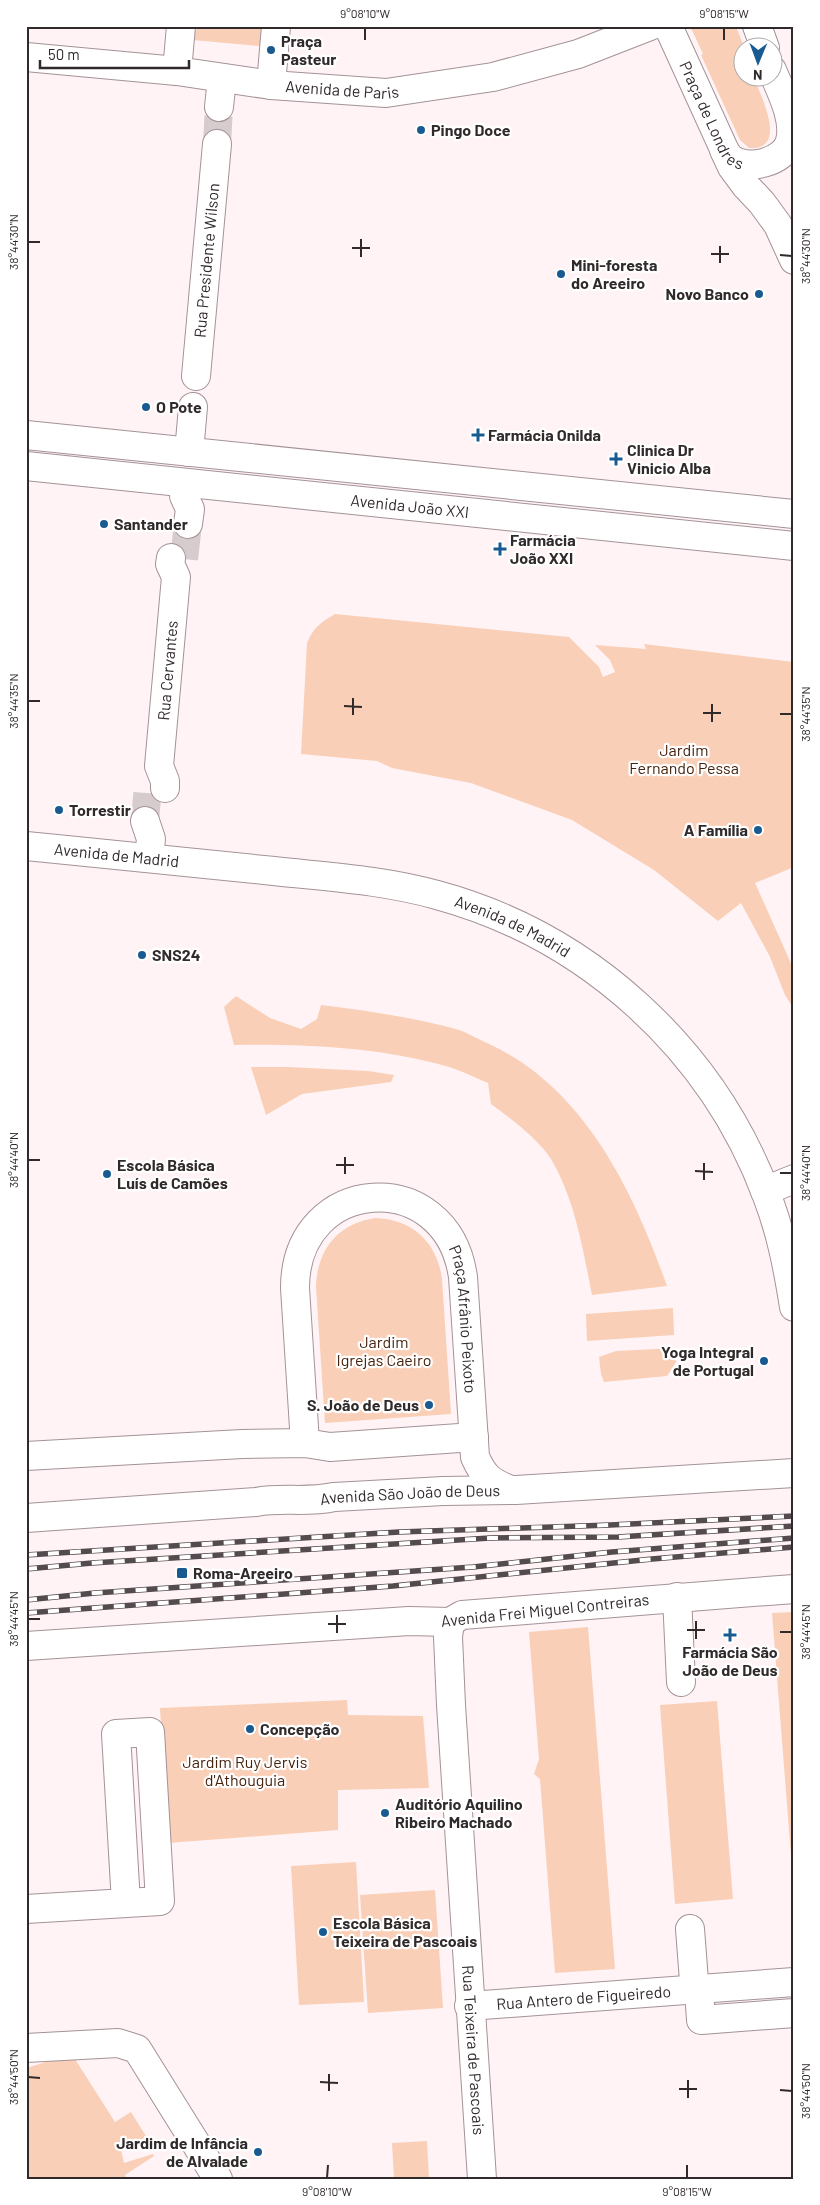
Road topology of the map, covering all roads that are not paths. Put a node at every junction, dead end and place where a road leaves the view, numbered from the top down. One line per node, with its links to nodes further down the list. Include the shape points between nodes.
1 (181, 26): 8 (street)
2 (276, 26): 10 (street)
3 (650, 26): 10 (street, Avenida de Paris, via 561,59 493,77 417,90 354,92)
4 (668, 26): 14 (street, Praça de Londres)
5 (757, 26): 6 (street)
6 (761, 38)
7 (26, 57): 8 (street, Avenida de Paris)
8 (177, 71): 9 (street, Avenida de Paris)
9 (222, 78): 10 (street, Avenida de Paris); 12 (street)
10 (271, 85)
11 (786, 104): 14 (street, Praça de Londres, via 788,145 780,155 757,164 743,163 730,158)
12 (219, 107)
13 (217, 144): 16 (street, Rua Presidente Wilson)
14 (724, 149): 15 (street, via 741,180 778,225)
15 (794, 260)
16 (196, 376)
17 (193, 407): 19 (street)
18 (26, 435): 19 (street, Avenida João XXI)
19 (189, 452): 21 (street); 22 (street, Avenida João XXI)
20 (26, 466): 21 (street, Avenida João XXI)
21 (185, 490): 23 (street, via 190,509); 24 (street, Avenida João XXI)
22 (794, 514)
23 (181, 524)
24 (794, 546)
25 (177, 564): 26 (street, Rua Cervantes)
26 (157, 780)
27 (26, 846): 29 (street, Avenida de Madrid, via 152,835 436,894 509,921 577,958 608,980 666,1032 719,1101 748,1151)
28 (794, 1179): 29 (street)
29 (765, 1191): 30 (street, Avenida de Madrid, via 781,1242)
30 (794, 1307)
31 (306, 1443): 32 (street, via 330,1447); 32 (street, Praça Afrânio Peixoto, via 295,1288 298,1260 308,1234 325,1217 348,1203 374,1197 400,1200 424,1210 444,1227 457,1250 463,1277); 33 (street)
32 (474, 1447): 35 (street, Praça Afrânio Peixoto, via 482,1473); 36 (street, Praça Afrânio Peixoto, via 466,1478)
33 (29, 1458)
34 (794, 1473): 35 (street, Avenida São João de Deus)
35 (511, 1490): 36 (street, Avenida São João de Deus)
36 (443, 1491): 37 (street, Avenida São João de Deus, via 334,1497 316,1501 273,1499)
37 (28, 1517)
38 (794, 1589): 39 (street, Avenida Frei Miguel Contreiras)
39 (677, 1597): 40 (street, Avenida Frei Miguel Contreiras, via 462,1615); 42 (street)
40 (450, 1622): 41 (street, Avenida Frei Miguel Contreiras, via 410,1621); 48 (street, Rua Teixeira de Pascoais, via 450,1695)
41 (26, 1646)
42 (681, 1682)
43 (126, 1903): 43 (street, via 160,1901 150,1732 116,1734); 44 (street)
44 (26, 1908)
45 (690, 1929): 47 (street, via 694,1981)
46 (794, 1982): 47 (street, Rua Antero de Figueiredo)
47 (699, 1990): 48 (street, Rua Antero de Figueiredo); 49 (street, via 701,2020)
48 (469, 2006): 52 (street, Rua Teixeira de Pascoais)
49 (794, 2013)
50 (26, 2048): 51 (street, via 118,2043 137,2049)
51 (218, 2179)
52 (482, 2179)

